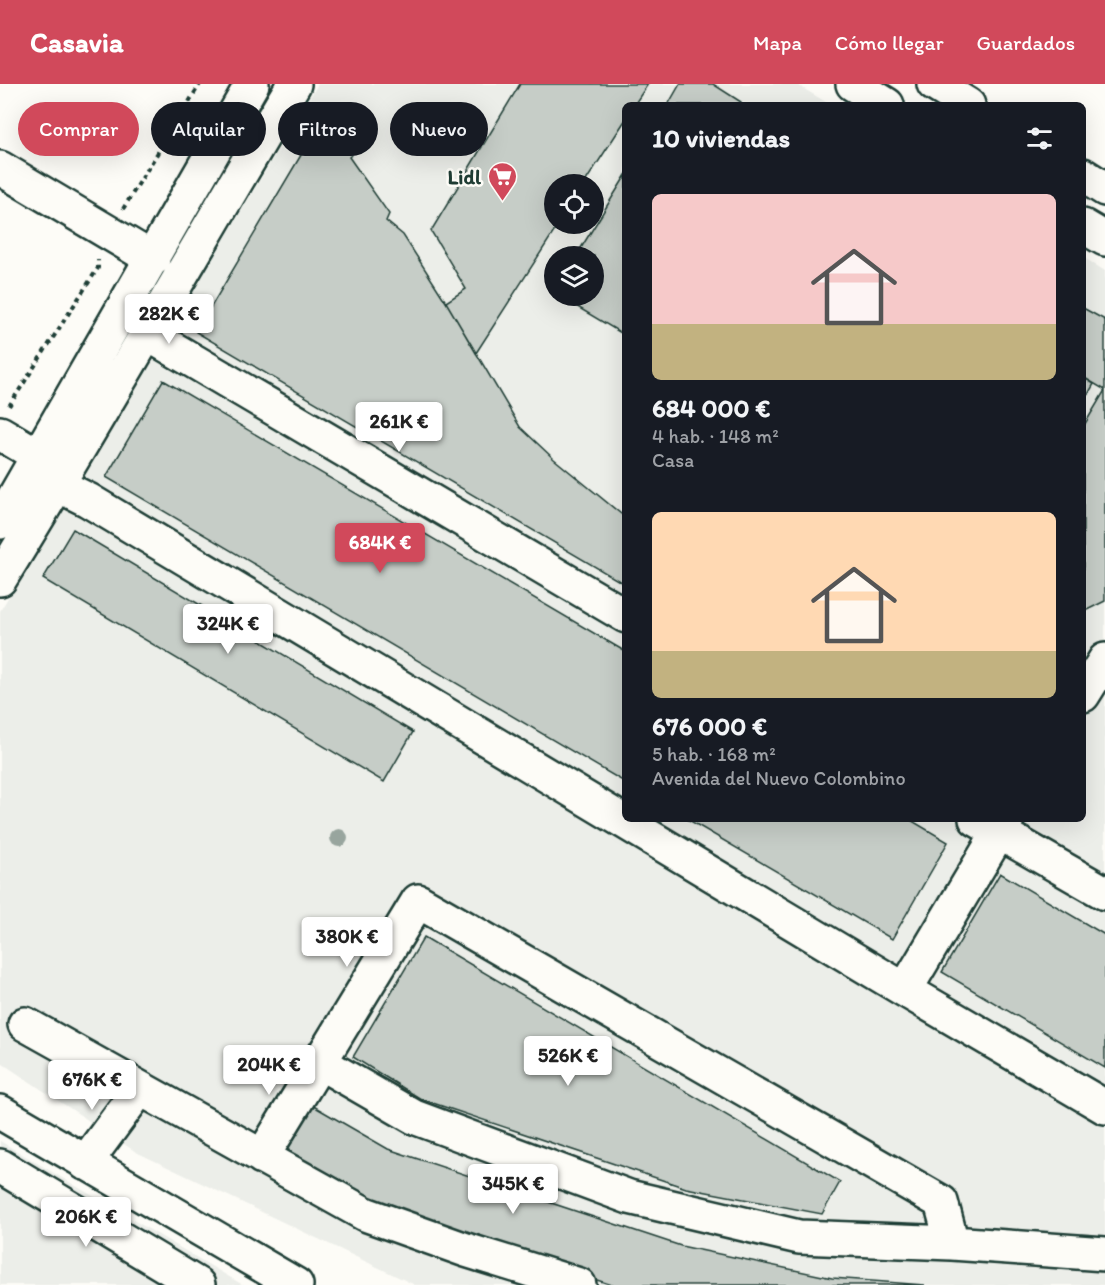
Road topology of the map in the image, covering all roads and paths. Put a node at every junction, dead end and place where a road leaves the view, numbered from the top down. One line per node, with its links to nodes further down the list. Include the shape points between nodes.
1 (252, 84): 10 (street)
2 (294, 84): 11 (street)
3 (853, 84): 5 (street)
4 (934, 84): 6 (street)
5 (882, 102)
6 (964, 102)
7 (0, 168): 10 (street)
8 (1086, 177): 9 (street)
9 (1105, 189)
10 (153, 259): 13 (street)
11 (146, 333): 14 (street); 17 (street)
12 (0, 433): 13 (street)
13 (39, 456): 15 (street)
14 (58, 485): 16 (street); 20 (street)
15 (0, 522)
16 (0, 579)
17 (622, 614)
18 (1105, 660): 19 (street)
19 (1086, 690)
20 (622, 820)
21 (625, 822): 24 (street)
22 (994, 823): 23 (street); 24 (street)
23 (1105, 893)
24 (905, 990): 28 (street)
25 (25, 1024): 27 (street)
26 (319, 1062): 30 (street); 33 (street, via 414,1117 629,1197 799,1237); 33 (street, via 418,901 941,1203)
27 (139, 1090): 30 (street); 31 (street)
28 (1105, 1107)
29 (0, 1112): 31 (street)
30 (262, 1157): 37 (street, via 365,1214)
31 (85, 1163): 36 (street)
32 (0, 1166): 35 (street)
33 (952, 1243): 34 (street)
34 (1105, 1254)
35 (198, 1285)
36 (296, 1285)
37 (579, 1285)

